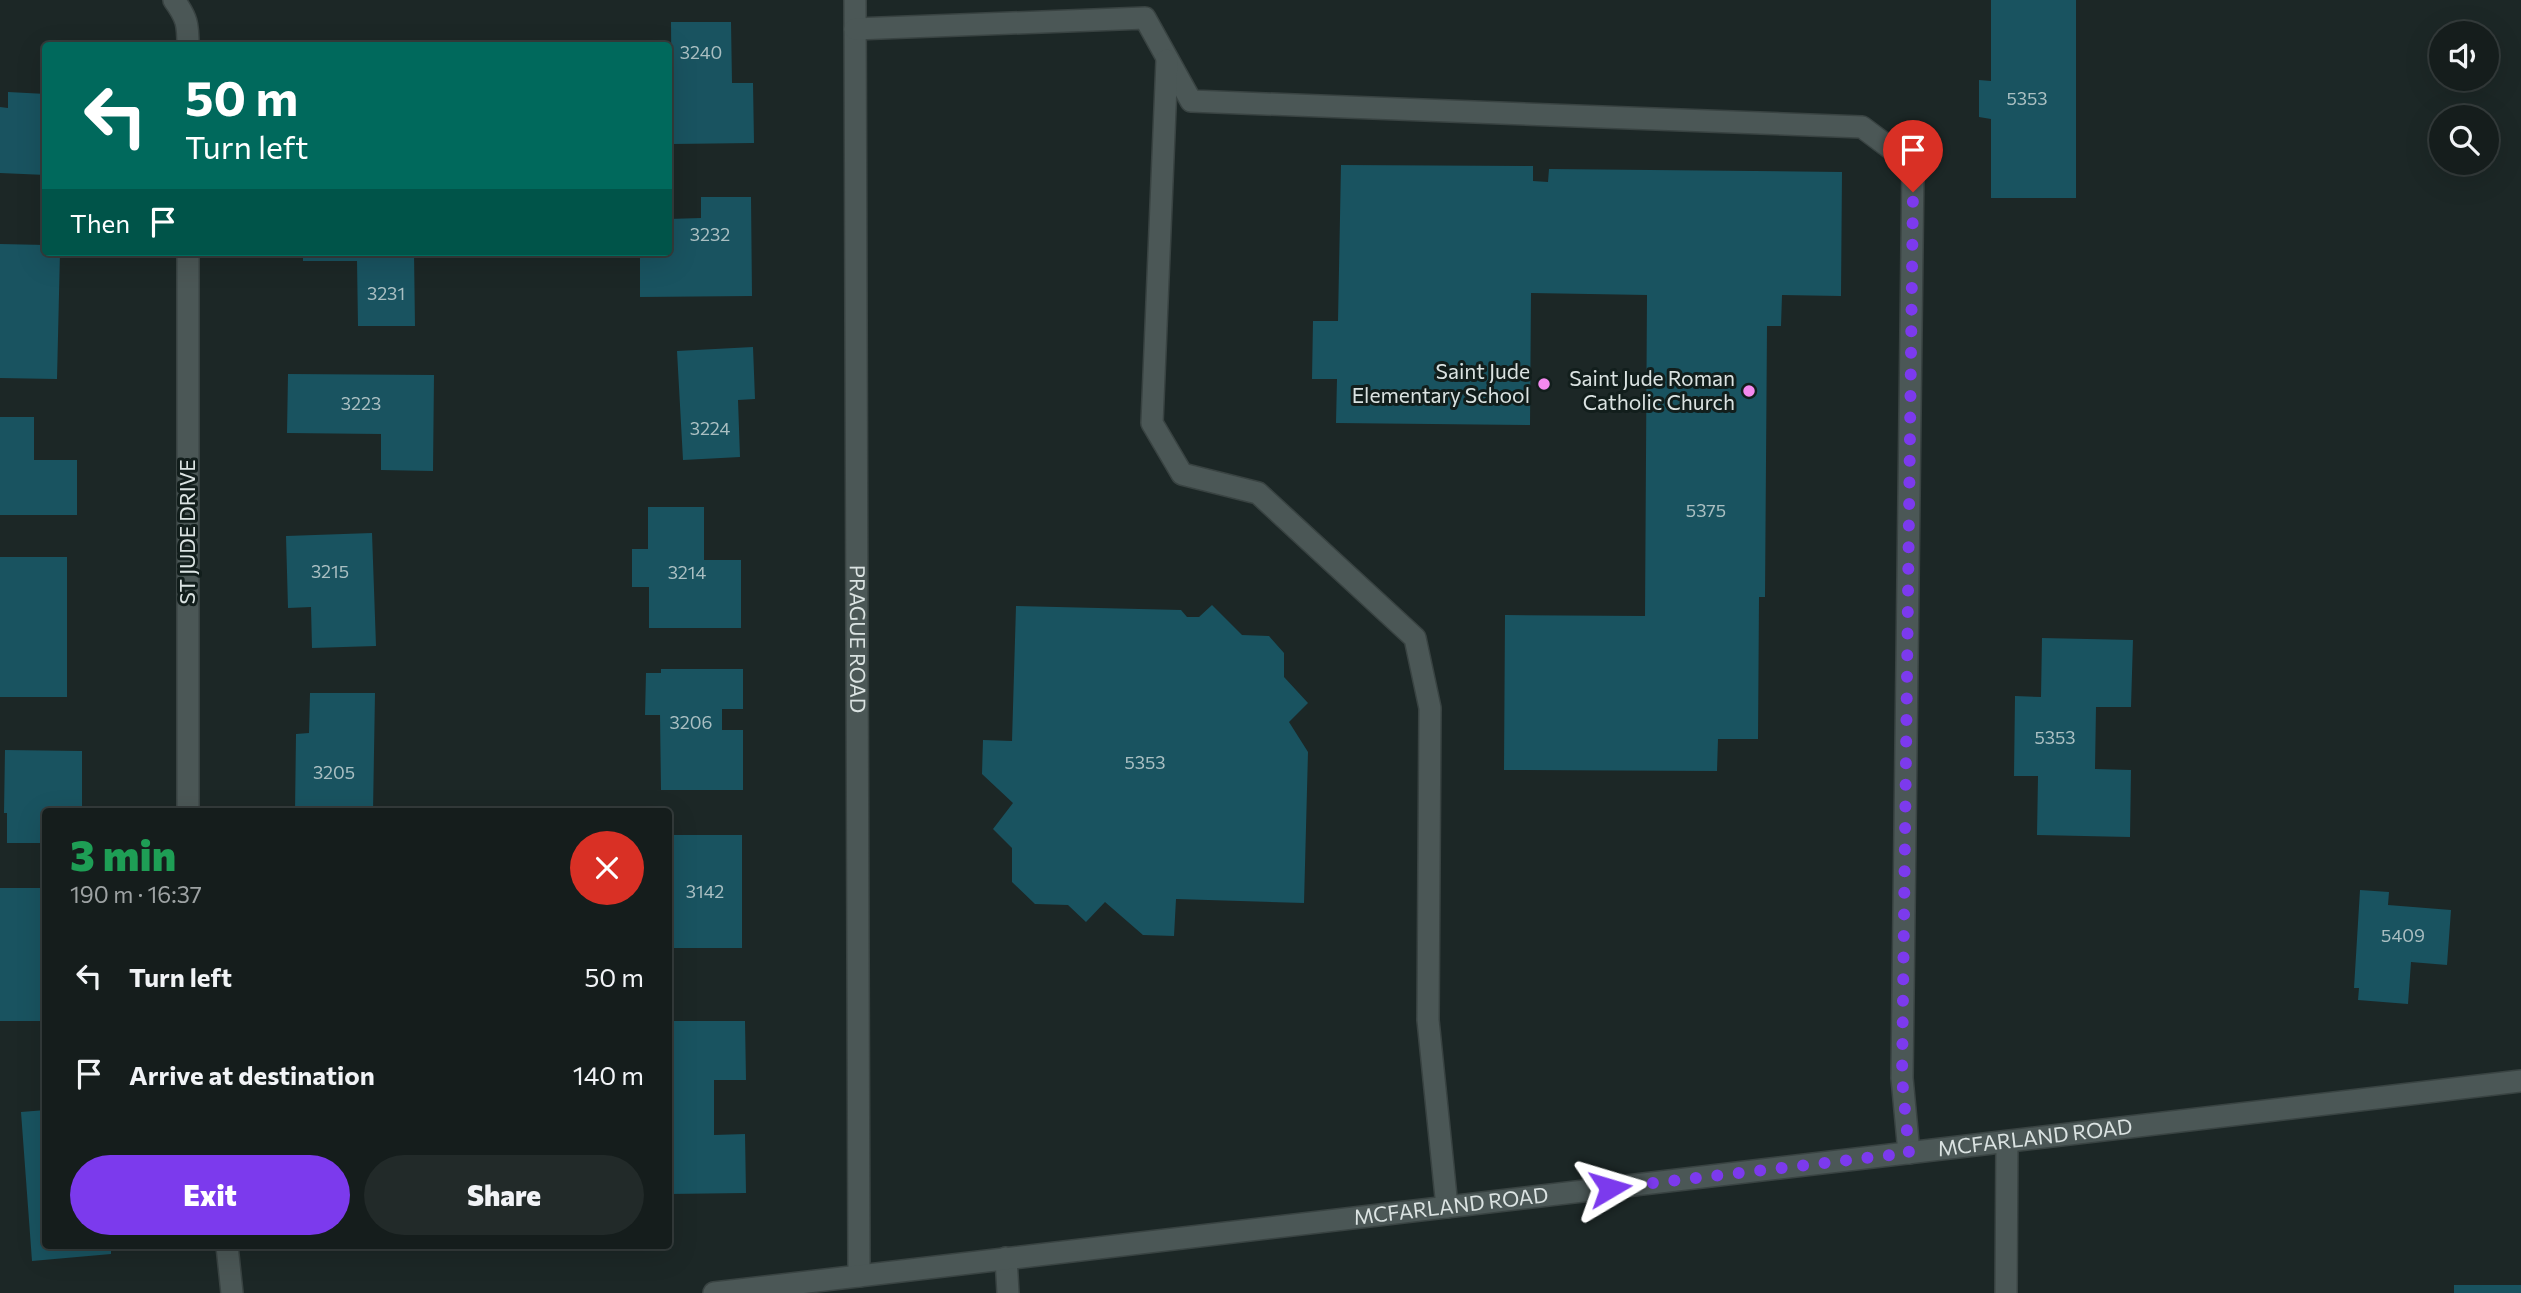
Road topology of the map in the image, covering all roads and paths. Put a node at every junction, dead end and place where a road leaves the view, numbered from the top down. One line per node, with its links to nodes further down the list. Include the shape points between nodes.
1 (174, 0): 4 (street, via 188,24)
2 (855, 0): 3 (street, PRAGUE ROAD)
3 (855, 29): 5 (street, via 1144,18); 14 (street, PRAGUE ROAD)
4 (188, 42)
5 (1167, 58): 10 (street, via 1191,101 1862,127 1913,164 1902,1078); 11 (street, via 1152,423 1182,474 1258,493 1415,638 1430,708 1428,1020)
6 (188, 256): 7 (street, ST JUDE DRIVE)
7 (188, 808)
8 (2521, 1081): 9 (street, MCFARLAND ROAD)
9 (2007, 1142): 10 (street, MCFARLAND ROAD); 18 (street)
10 (1909, 1153): 11 (street, MCFARLAND ROAD)
11 (1447, 1207): 13 (street, MCFARLAND ROAD)
12 (227, 1249): 15 (street)
13 (1006, 1258): 14 (street, MCFARLAND ROAD); 17 (street)
14 (859, 1276): 16 (street, MCFARLAND ROAD)
15 (232, 1293)
16 (714, 1293)
17 (1008, 1293)
18 (2006, 1293)

